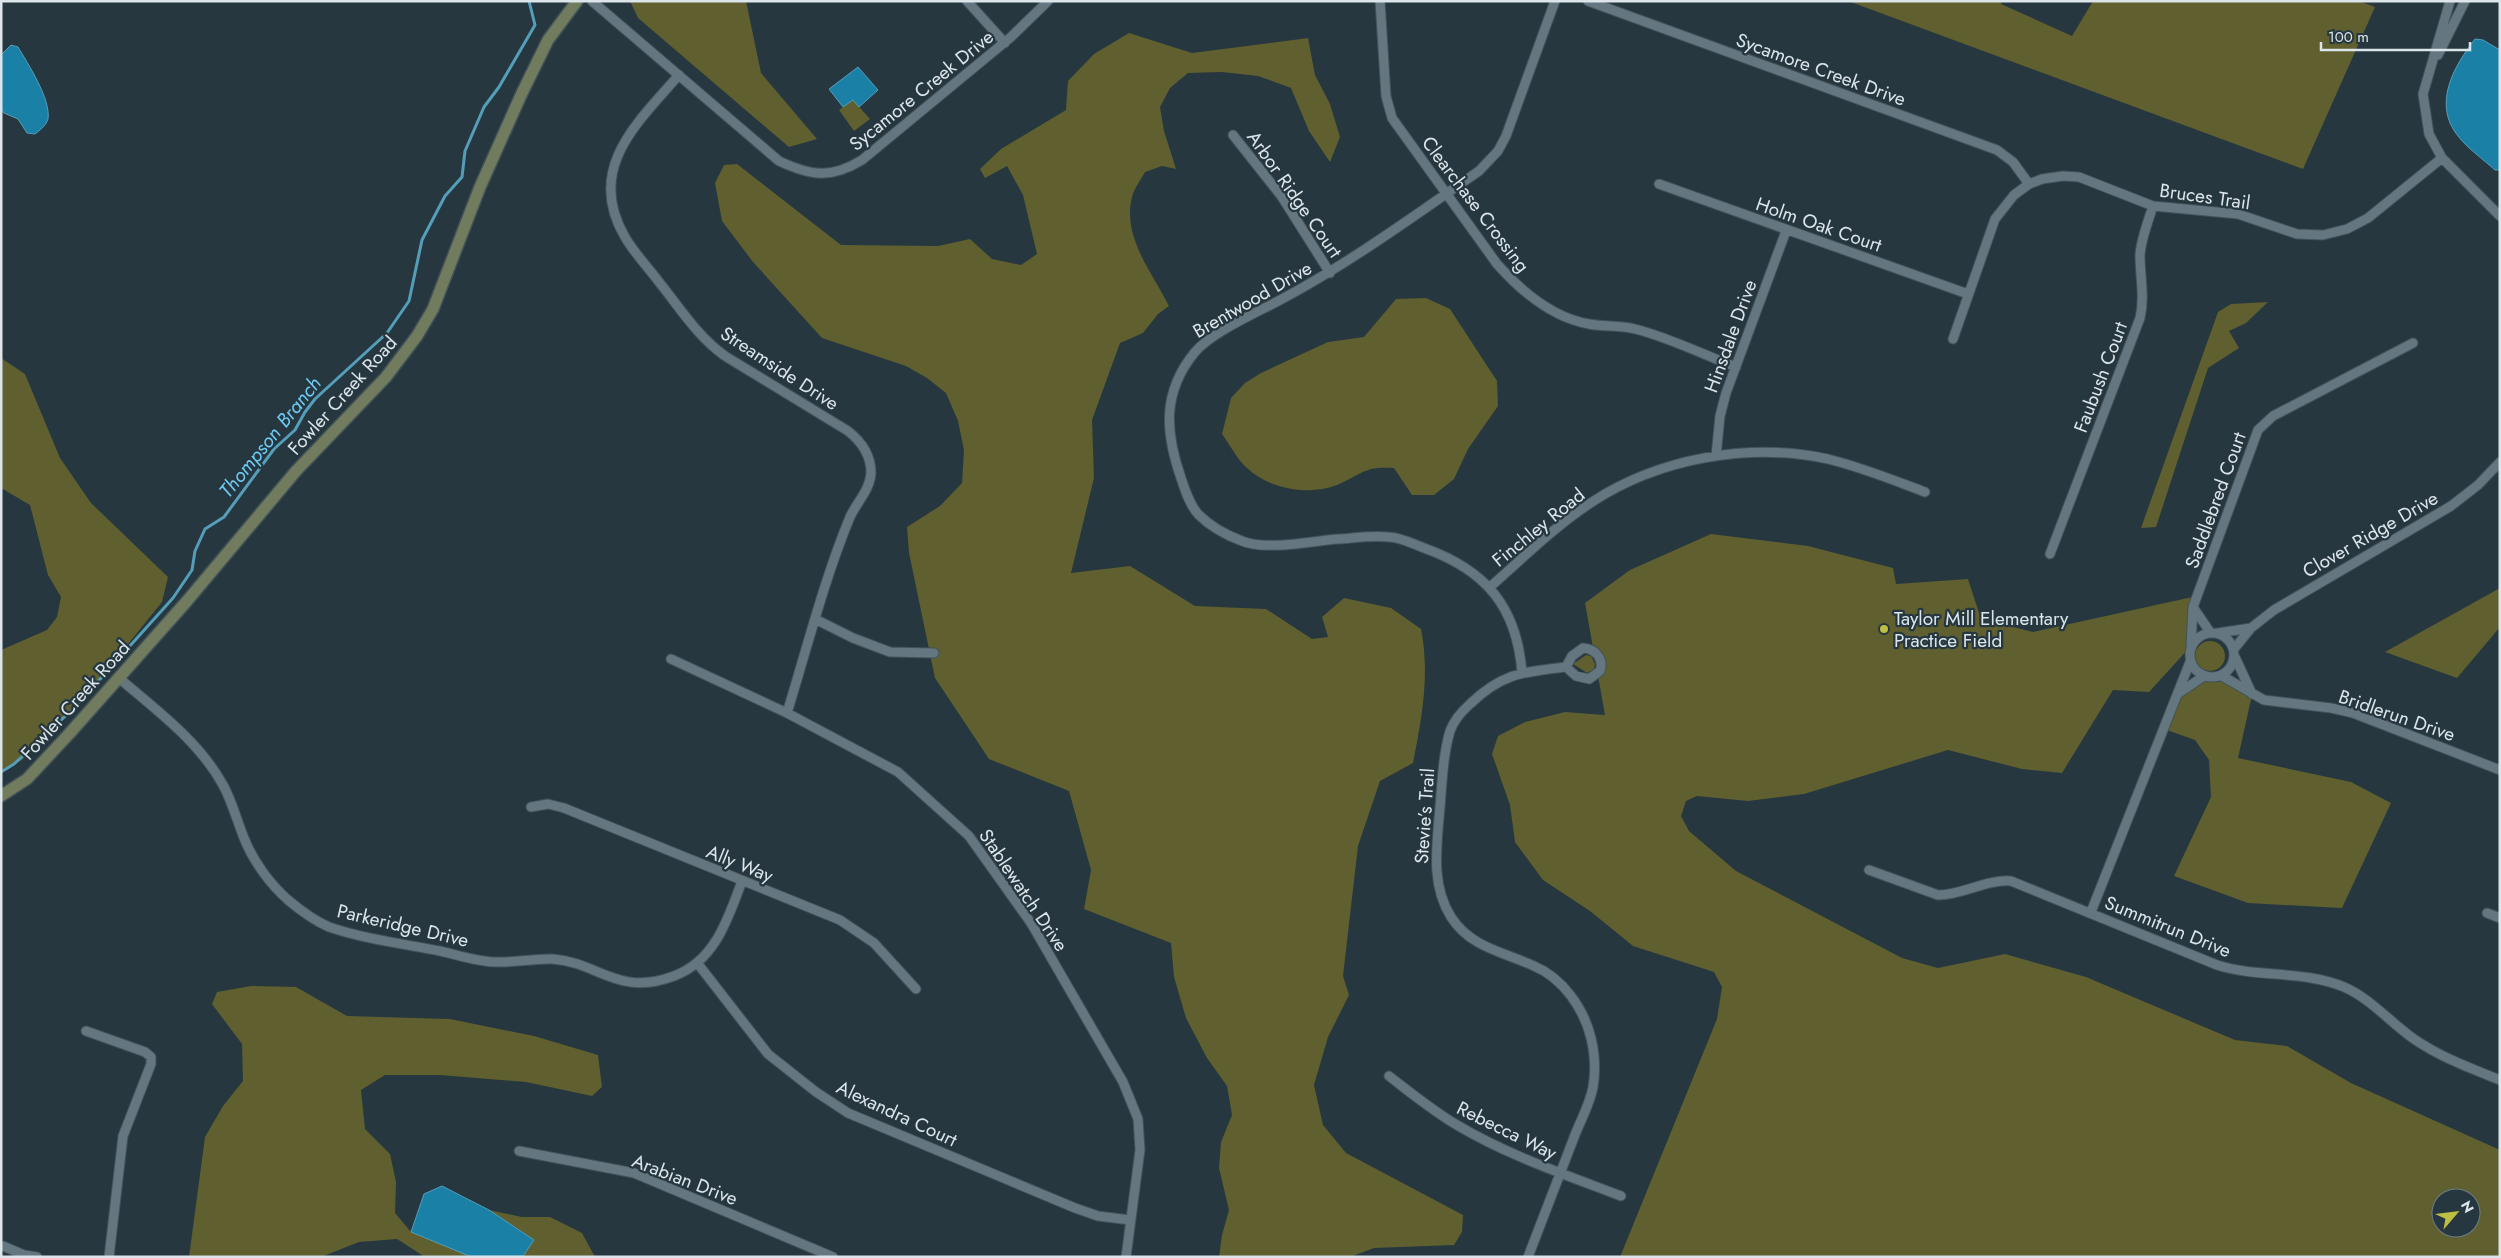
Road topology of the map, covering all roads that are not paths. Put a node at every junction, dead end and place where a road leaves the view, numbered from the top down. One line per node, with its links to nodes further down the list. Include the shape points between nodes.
1 (577, 1): 44 (main road, Fowler Creek Road, via 548,40 522,93 469,212 433,309 417,336 386,377 284,485)
2 (592, 1): 12 (street, Sycamore Creek Drive)
3 (967, 1): 10 (street)
4 (1048, 1): 10 (street, Sycamore Creek Drive)
5 (1380, 1): 17 (street, Clearchase Crossing, via 1388,107 1392,118)
6 (1554, 1): 17 (street, Brentwood Drive, via 1498,151 1479,171)
7 (1588, 1): 16 (street, Sycamore Creek Drive, via 1997,150 2013,162)
8 (2450, 1): 11 (street)
9 (2465, 1): 11 (street)
10 (1005, 43): 12 (street, Sycamore Creek Drive, via 862,160 837,173 802,172 780,161)
11 (2433, 64): 14 (street, via 2424,94 2425,110 2429,134)
12 (679, 75): 32 (street, Streamside Drive, via 633,129 618,153 611,182 613,207 630,244 707,341 725,356 848,431 866,452 870,464 869,483 851,516)
13 (1234, 135): 21 (street, Arbor Ridge Court, via 1282,197)
14 (2442, 158): 18 (street, Bruces Trail, via 2368,218 2334,234 2297,234 2238,214); 19 (street)
15 (1659, 184): 20 (street, Holm Oak Court)
16 (2029, 184): 18 (street, Bruces Trail, via 2052,177 2079,177); 22 (street, Bruces Trail, via 1994,218)
17 (1447, 193): 21 (street, Brentwood Drive); 25 (street, Clearchase Crossing, via 1497,264 1516,285 1549,309 1588,324 1635,329)
18 (2153, 206): 29 (street, Faubush Court, via 2142,243 2140,318)
19 (2500, 216)
20 (1786, 230): 22 (street, Holm Oak Court); 25 (street, Hinsdale Drive)
21 (1330, 273): 30 (street, Brentwood Drive, via 1222,332 1196,351 1177,380 1167,422 1172,451 1197,513 1217,530 1245,543 1281,545 1391,536 1454,560)
22 (1968, 294): 23 (street, Bruces Trail)
23 (1952, 339)
24 (2413, 344): 31 (street, Saddlebred Court, via 2264,423 2258,430)
25 (1736, 367): 26 (street, Hinsdale Drive, via 1720,416)
26 (1716, 456): 28 (street, Finchley Road, via 1786,453 1827,459); 30 (street, Finchley Road, via 1649,474 1593,502)
27 (2500, 462): 33 (street, Clover Ridge Drive, via 2478,485 2450,506 2274,610)
28 (1925, 492)
29 (2050, 554)
30 (1490, 587): 41 (street, Brentwood Drive, via 1507,612 1515,632)
31 (2193, 607): 34 (street); 35 (street, Saddlebred Court)
32 (815, 619): 36 (street, via 890,652); 47 (street, Streamside Drive)
33 (2251, 628): 34 (street, Clover Ridge Drive); 37 (street, Clover Ridge Drive)
34 (2214, 633): 35 (street, Clover Ridge Drive, via 2202,635); 37 (street, via 2231,642)
35 (2191, 646): 39 (street)
36 (934, 653)
37 (2234, 653): 43 (street, Clover Ridge Drive, via 2233,665); 46 (street)
38 (672, 659): 47 (street, Stablewatch Drive)
39 (2190, 662): 42 (street); 45 (street)
40 (1566, 667): 41 (street, Stevie’s Trail)
41 (1522, 673): 62 (street, Stevie’s Trail, via 1486,688 1461,712 1450,730 1435,859 1438,884 1446,907 1467,936 1486,948 1536,966 1548,974 1570,995 1585,1020 1594,1056 1593,1089)
42 (2204, 676): 43 (street); 45 (street)
43 (2222, 676): 46 (street, Bridlerun Drive)
44 (119, 678): 49 (main road, Fowler Creek Road, via 27,779); 56 (street, Parkeridge Drive, via 194,744 224,787 245,840 263,872 289,901 327,926 495,962 554,959 632,983 655,982)
45 (2178, 694): 53 (street)
46 (2252, 695): 48 (street, Bridlerun Drive, via 2264,700 2353,713)
47 (787, 713): 64 (street, Stablewatch Drive, via 898,772 969,836 1031,923 1123,1082 1138,1119 1140,1150)
48 (2500, 770)
49 (1, 796)
50 (531, 807): 52 (street, Ally Way, via 548,804 564,808)
51 (1869, 870): 53 (street, Summitrun Drive, via 1938,895 2011,881)
52 (742, 881): 56 (street, Parkeridge Drive, via 726,924); 57 (street, Ally Way, via 855,928 891,959)
53 (2090, 912): 60 (street, Summitrun Drive, via 2233,970 2310,977 2346,988 2426,1047)
54 (2487, 913): 55 (street)
55 (2500, 918)
56 (698, 964): 64 (street, Alexandra Court, via 768,1054 848,1113 1075,1208 1098,1216)
57 (916, 989)
58 (86, 1031): 67 (street, via 151,1057 123,1136)
59 (1389, 1076): 62 (street, Rebecca Way, via 1458,1126)
60 (2500, 1080)
61 (519, 1151): 68 (street, Arabian Drive, via 634,1174)
62 (1560, 1173): 63 (street, Rebecca Way); 70 (street, Stevie’s Trail)
63 (1621, 1196)
64 (1130, 1220): 69 (street, Stablewatch Drive)
65 (2, 1246): 66 (street)
66 (37, 1257)
67 (109, 1257)
68 (833, 1257)
69 (1126, 1257)
70 (1528, 1257)

